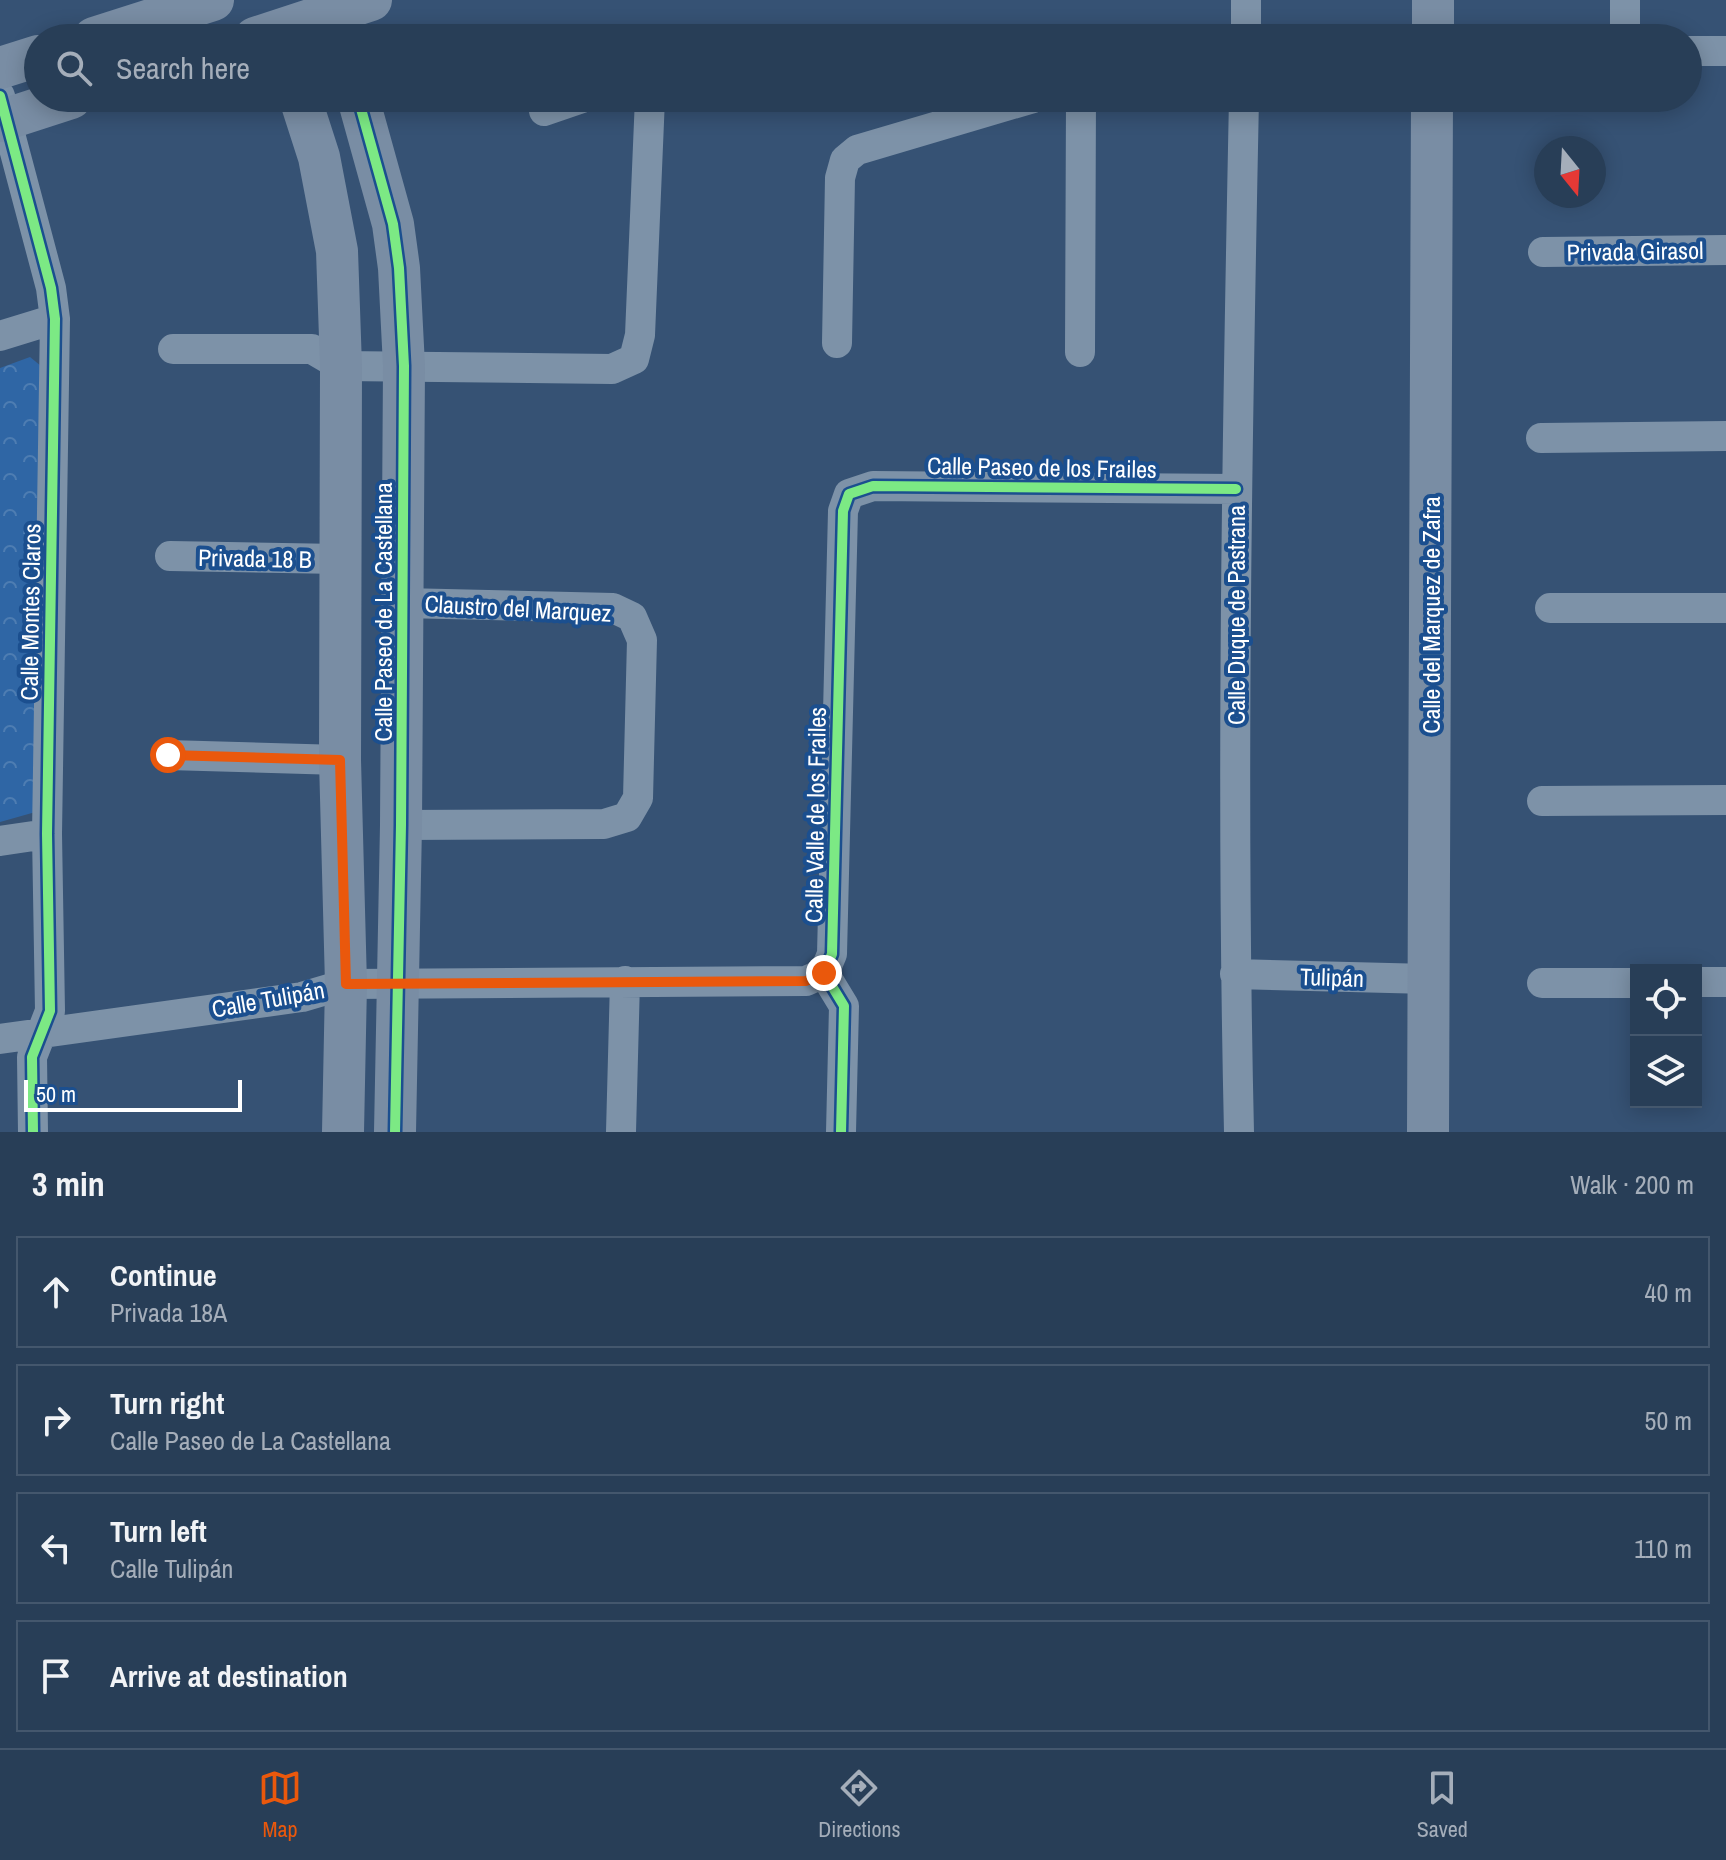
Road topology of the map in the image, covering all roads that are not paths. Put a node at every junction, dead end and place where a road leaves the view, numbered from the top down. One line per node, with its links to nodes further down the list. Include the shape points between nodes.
1 (213, 0): 6 (street)
2 (1246, 0): 8 (street)
3 (1433, 0): 9 (street)
4 (1625, 0): 10 (street)
5 (345, 12): 7 (street)
6 (138, 24)
7 (282, 24)
8 (1244, 24)
9 (1433, 24)
10 (1625, 24)
11 (1702, 51): 12 (street)
12 (1726, 51)
13 (24, 60): 14 (street)
14 (0, 68)
15 (24, 108): 16 (street)
16 (2, 112): 26 (street, Calle Montes Claros)
17 (305, 112): 31 (street, Calle Paseo de La Castellana, via 337,251)
18 (362, 112): 32 (street, Calle Paseo de La Castellana, via 393,224)
19 (649, 112): 32 (street, via 640,335 634,359 612,369)
20 (986, 112): 28 (street, via 857,150 845,160 840,178)
21 (1081, 112): 30 (street)
22 (1244, 112): 35 (street, Calle Duque de Pastrana)
23 (1432, 112): 51 (street, Calle del Marquez de Zafra)
24 (1726, 250): 25 (street, Privada Girasol)
25 (1543, 252)
26 (55, 319): 27 (street); 47 (street, Calle Montes Claros)
27 (0, 336)
28 (837, 343)
29 (173, 349): 31 (street, via 312,349)
30 (1080, 352)
31 (341, 366): 32 (street); 38 (street, Calle Paseo de La Castellana)
32 (404, 366): 39 (street, Calle Paseo de La Castellana)
33 (1726, 436): 34 (street)
34 (1541, 438)
35 (1236, 489): 36 (street, Calle Paseo de los Frailes, via 873,486); 50 (street, Calle Duque de Pastrana)
36 (849, 494): 49 (street, Calle Valle de los Frailes, via 843,511 832,954)
37 (170, 556): 38 (street, Privada 18 B)
38 (340, 559): 43 (street, Calle Paseo de La Castellana)
39 (403, 603): 46 (street, Calle Paseo de La Castellana); 46 (street, Claustro del Marquez, via 613,608 632,617 642,640 638,798 627,817 604,824)
40 (1550, 608): 41 (street)
41 (1726, 608)
42 (168, 755): 43 (street)
43 (340, 760): 58 (street, Calle Paseo de La Castellana)
44 (1726, 800): 45 (street)
45 (1542, 801)
46 (401, 825): 53 (street, Calle Paseo de La Castellana)
47 (47, 834): 48 (street); 59 (street, Calle Montes Claros, via 50,1011)
48 (0, 841)
49 (824, 973): 52 (street, Calle Tulipán, via 806,981); 65 (street, via 844,1006)
50 (1235, 974): 51 (street, Tulipán); 66 (street, Calle Duque de Pastrana)
51 (1429, 979): 67 (street, Calle del Marquez de Zafra)
52 (625, 981): 53 (street, Calle Tulipán); 64 (street)
53 (398, 982): 58 (street, Calle Tulipán); 63 (street, Calle Paseo de La Castellana)
54 (1702, 982): 55 (street)
55 (1726, 982)
56 (1542, 983): 57 (street)
57 (1630, 983)
58 (346, 984): 59 (street, Calle Tulipán, via 302,997); 62 (street, Calle Paseo de La Castellana)
59 (41, 1032): 60 (street, Calle Tulipán); 61 (street, Calle Montes Claros, via 32,1057)
60 (0, 1039)
61 (33, 1132)
62 (343, 1132)
63 (395, 1132)
64 (621, 1132)
65 (841, 1132)
66 (1239, 1132)
67 (1428, 1132)

